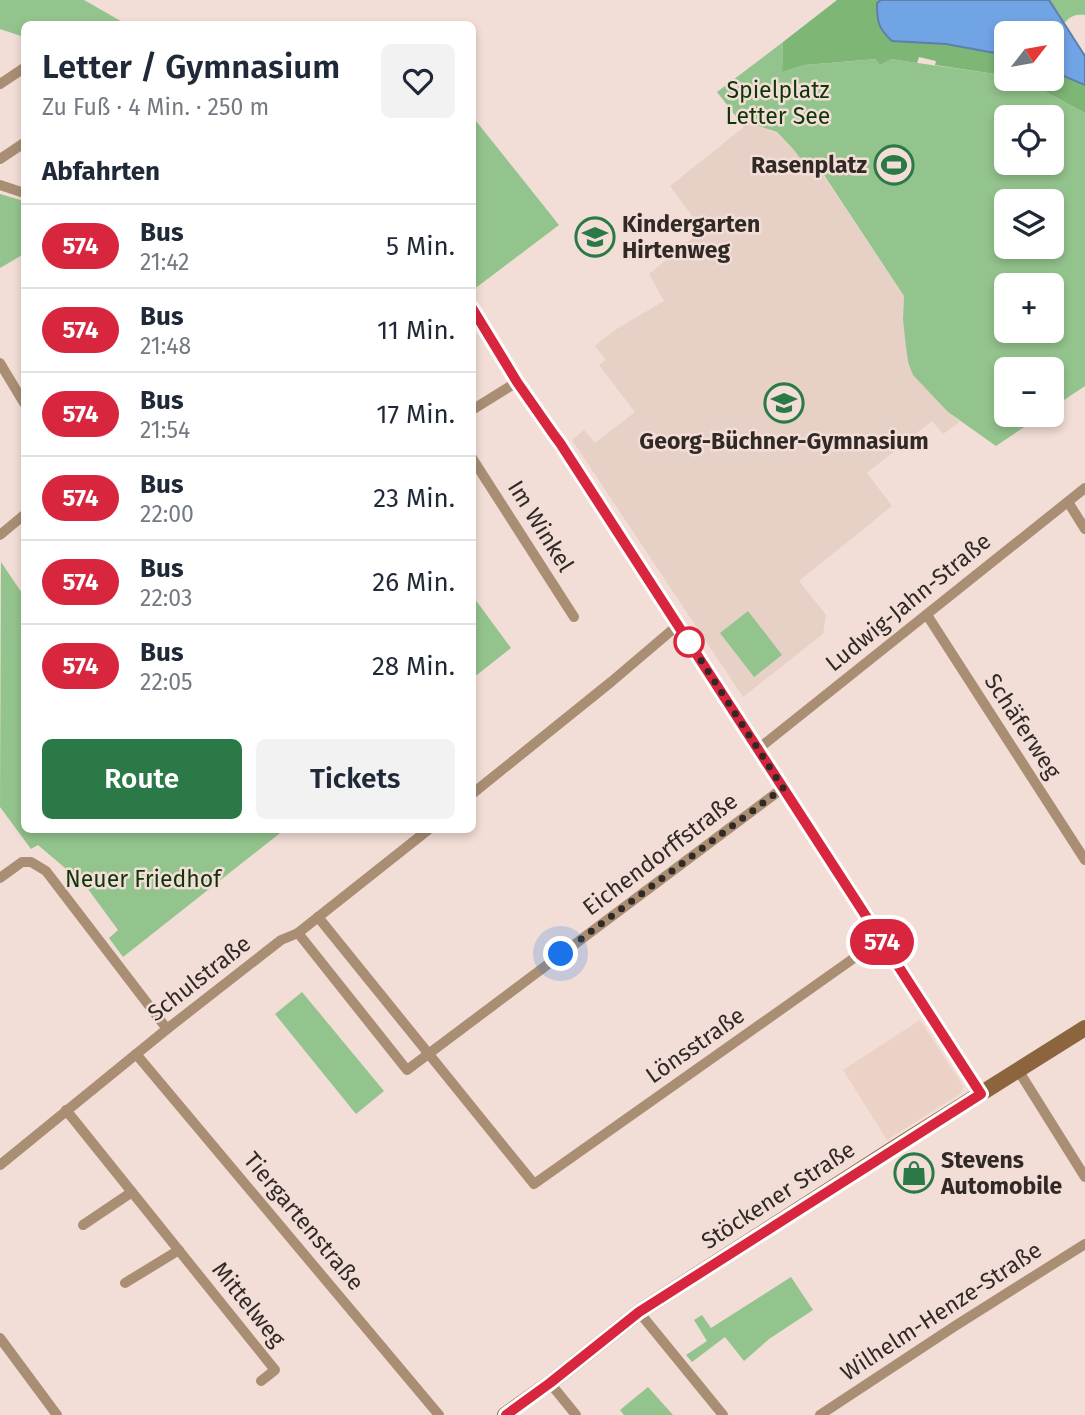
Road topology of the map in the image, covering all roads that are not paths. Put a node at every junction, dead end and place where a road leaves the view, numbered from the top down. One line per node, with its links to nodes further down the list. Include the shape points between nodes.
1 (21, 70): 2 (street)
2 (0, 83)
3 (21, 145): 4 (street)
4 (0, 159)
5 (0, 185): 6 (street)
6 (21, 192)
7 (476, 315): 9 (street)
8 (0, 363): 10 (street)
9 (517, 382): 11 (street); 20 (street)
10 (21, 398)
11 (476, 408)
12 (476, 464): 19 (street, Im Winkel)
13 (1085, 488): 14 (street, Ludwig-Jahn-Straße)
14 (1068, 502): 16 (street); 18 (street, Ludwig-Jahn-Straße)
15 (21, 517): 17 (street)
16 (1085, 529)
17 (0, 534)
18 (927, 615): 21 (street, Ludwig-Jahn-Straße); 25 (street, Schäferweg)
19 (574, 617)
20 (678, 625): 21 (street); 23 (street)
21 (758, 749): 22 (street)
22 (783, 788): 29 (street); 33 (street, Eichendorffstraße)
23 (476, 791)
24 (424, 833): 27 (street, Schulstraße)
25 (1085, 860)
26 (0, 878): 31 (street, via 22,862 46,871)
27 (318, 917): 28 (street, Schulstraße); 33 (street)
28 (298, 933): 31 (street, Schulstraße, via 281,940); 33 (street, Eichendorffstraße, via 407,1070)
29 (881, 939): 33 (street, Lönsstraße, via 534,1184); 35 (street)
30 (1085, 1028): 34 (main road, Stöckener Straße)
31 (167, 1029): 32 (street, Schulstraße)
32 (136, 1054): 36 (street, Schulstraße); 49 (street, Tiergartenstraße)
33 (427, 1054)
34 (1018, 1070): 35 (main road, Stöckener Straße); 38 (street)
35 (981, 1094): 44 (main road, Stöckener Straße)
36 (66, 1110): 37 (street, Schulstraße); 39 (street, Mittelweg)
37 (0, 1165)
38 (1085, 1177)
39 (132, 1192): 40 (street); 42 (street, Mittelweg)
40 (83, 1225)
41 (1085, 1244): 53 (street, Wilhelm-Henze-Straße)
42 (178, 1250): 43 (street); 46 (street, Mittelweg, via 275,1370)
43 (125, 1283)
44 (639, 1312): 47 (main road, Stöckener Straße); 52 (street)
45 (0, 1338): 48 (street)
46 (261, 1381)
47 (550, 1383): 50 (main road, Stöckener Straße); 51 (street)
48 (57, 1415)
49 (439, 1415)
50 (506, 1415)
51 (576, 1415)
52 (723, 1415)
53 (820, 1415)

